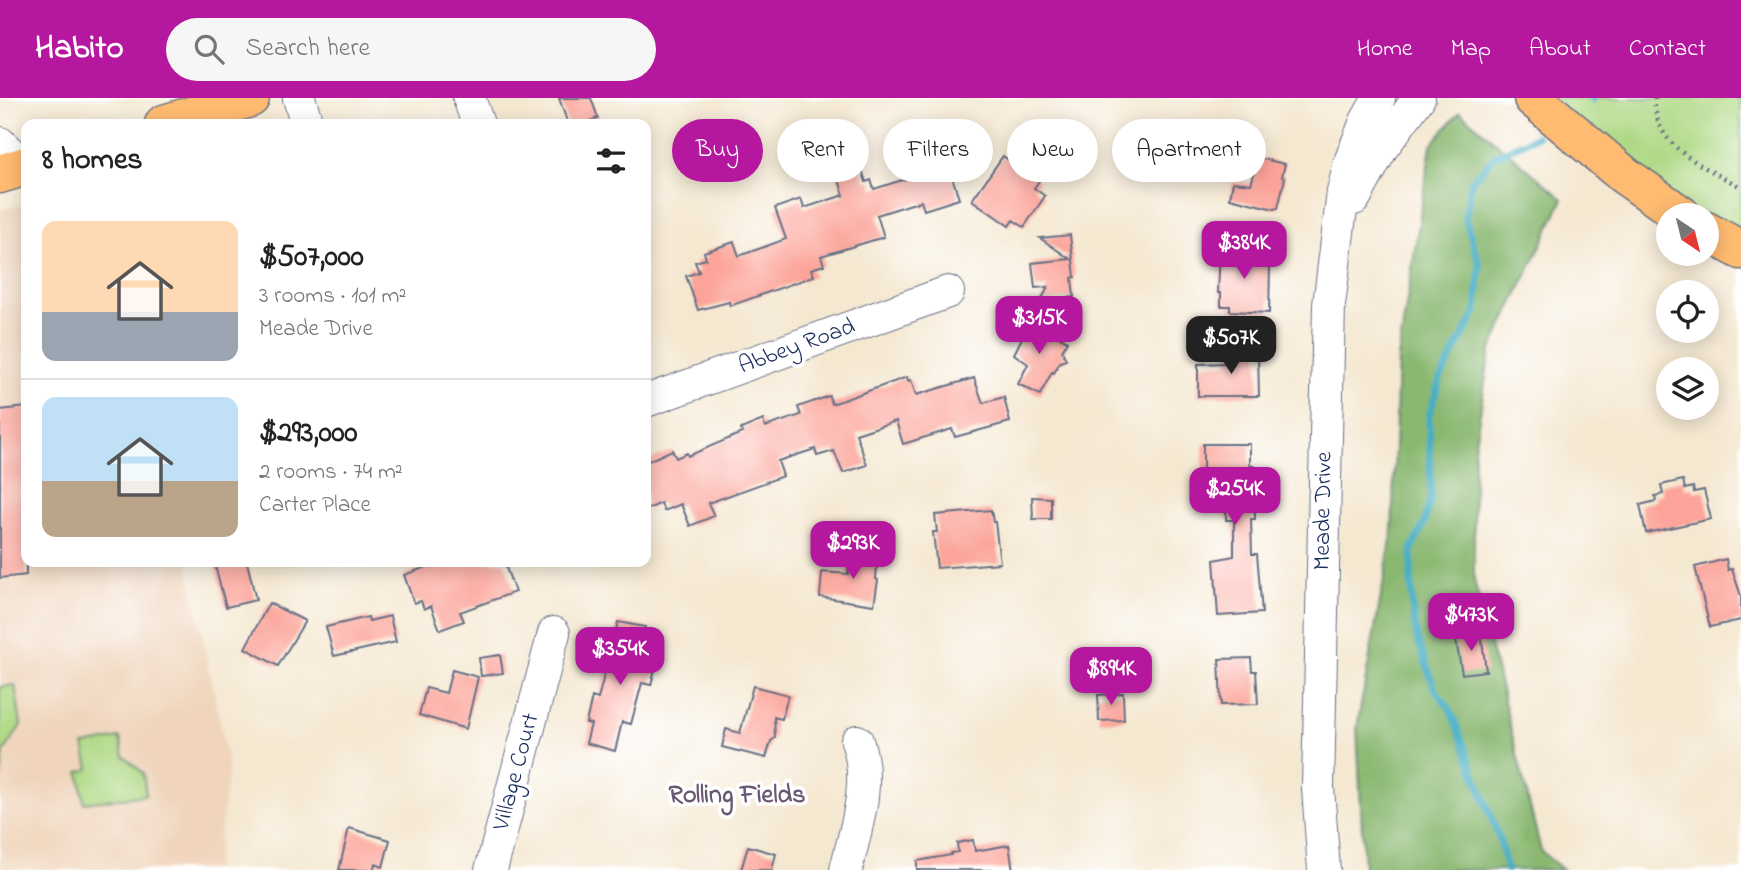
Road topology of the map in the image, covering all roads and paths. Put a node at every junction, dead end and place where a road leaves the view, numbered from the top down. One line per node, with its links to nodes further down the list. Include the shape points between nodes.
1 (250, 98): 8 (main road)
2 (299, 98): 9 (street)
3 (469, 98): 10 (street)
4 (1379, 98): 13 (street, Meade Drive, via 1350,162)
5 (1419, 98): 13 (street, Meade Drive, via 1362,181)
6 (1533, 98): 12 (main road)
7 (1655, 98): 11 (path, via 1654,112 1669,141 1693,161)
8 (181, 119)
9 (305, 119)
10 (476, 119)
11 (1741, 187)
12 (1664, 203)
13 (1338, 236): 20 (street, Meade Drive, via 1327,352)
14 (1719, 237): 15 (main road)
15 (1741, 250)
16 (948, 292): 17 (street, Abbey Road)
17 (651, 399)
18 (554, 634): 21 (street, Village Court)
19 (857, 741): 22 (street, via 865,779)
20 (1318, 788): 23 (street, Meade Drive); 24 (street, Meade Drive)
21 (491, 870)
22 (846, 870)
23 (1301, 870)
24 (1324, 870)

